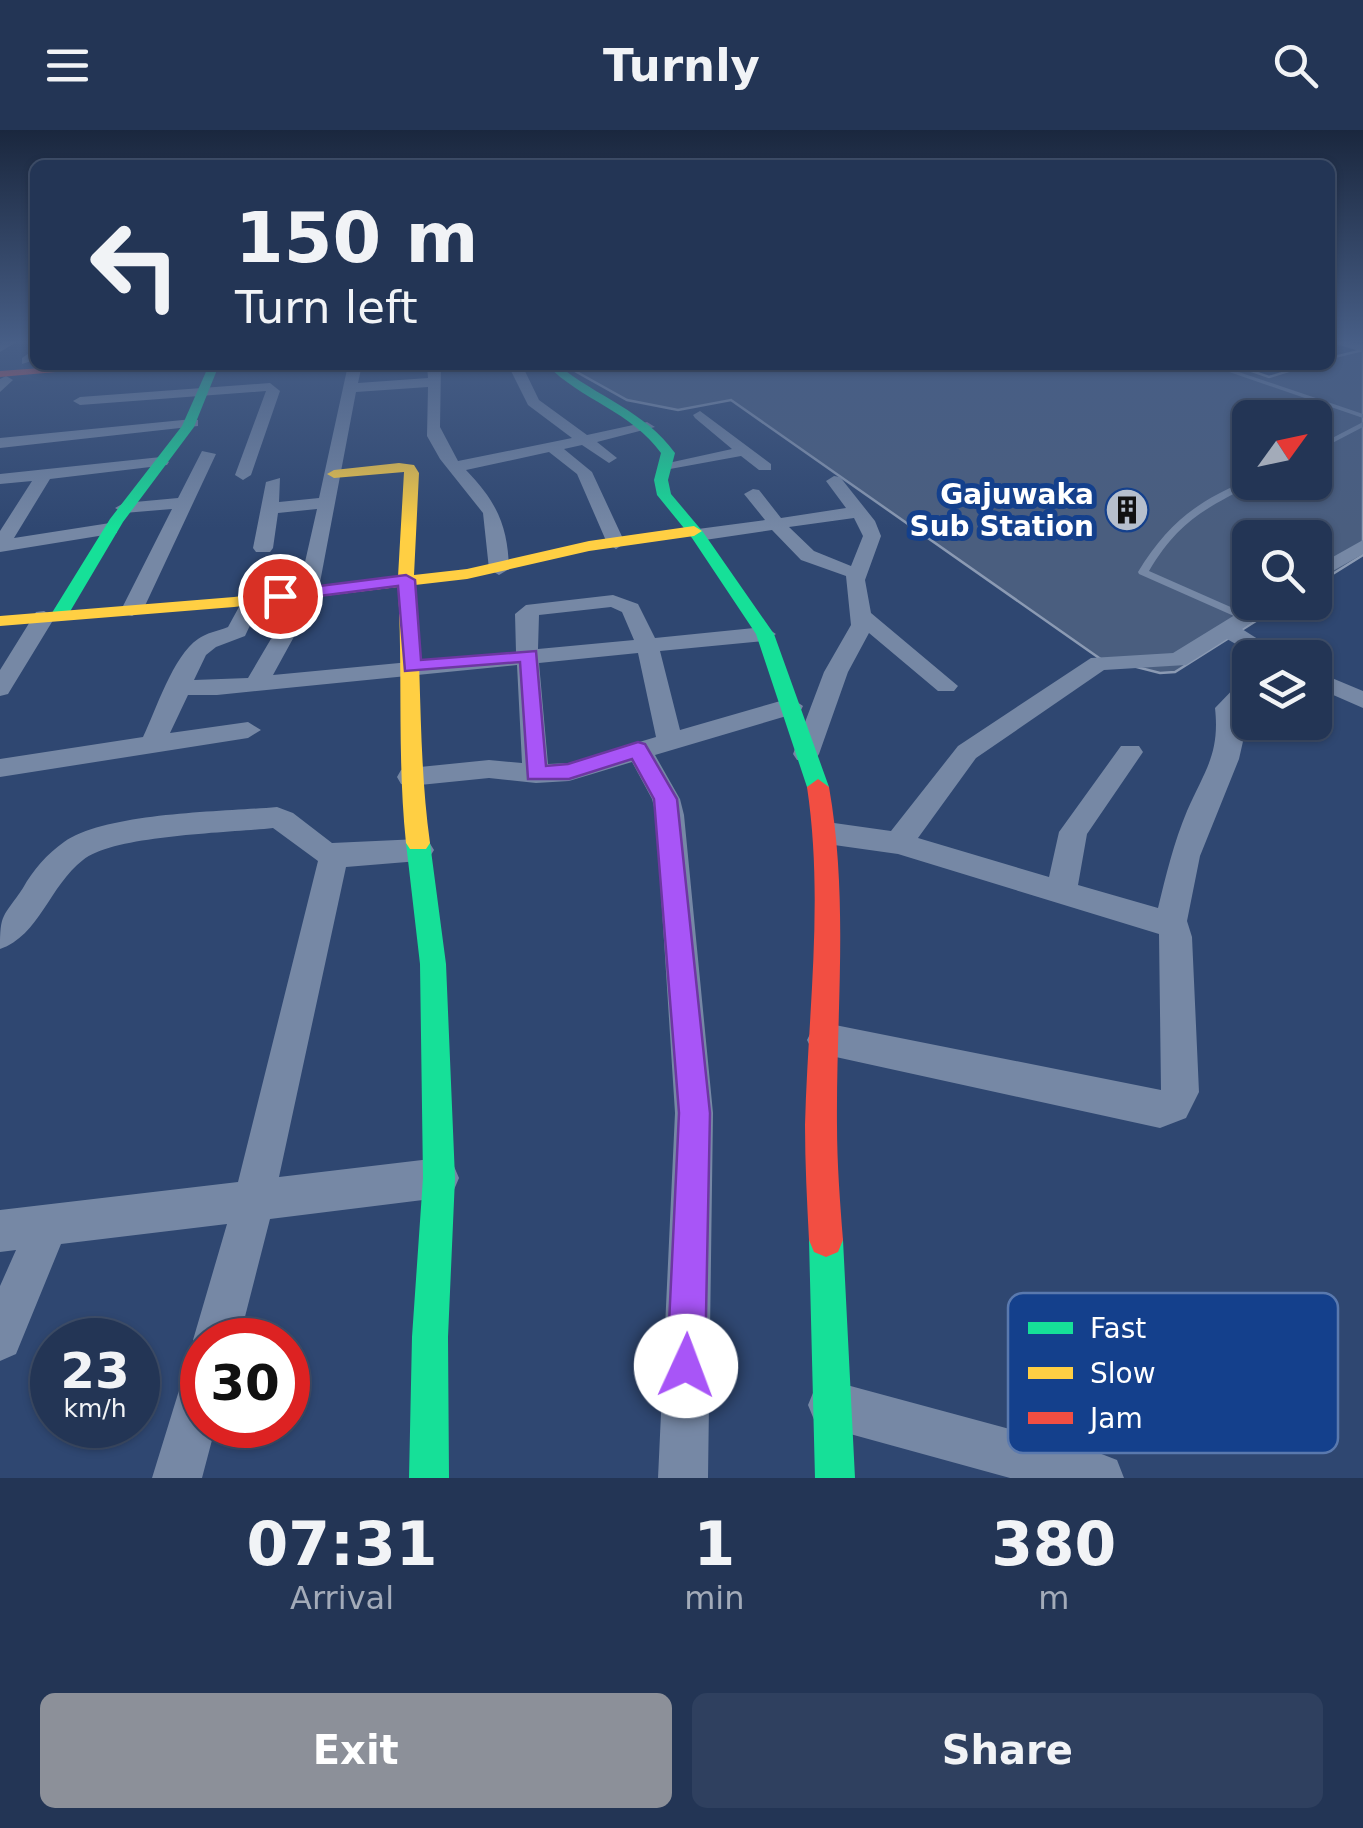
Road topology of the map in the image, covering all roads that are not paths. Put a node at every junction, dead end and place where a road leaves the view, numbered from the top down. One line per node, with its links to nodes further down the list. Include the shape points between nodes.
1 (202, 403): 10 (street)
2 (263, 403): 17 (street)
3 (350, 403): 24 (street)
4 (431, 403): 20 (street, via 434,433)
5 (534, 403): 13 (street)
6 (607, 403): 11 (street)
7 (1316, 403): 9 (lane)
8 (700, 415): 16 (street)
9 (1363, 420): 12 (lane)
10 (193, 423): 14 (street); 19 (street)
11 (647, 427): 13 (street); 22 (street, via 668,453)
12 (1332, 439)
13 (586, 440): 15 (street); 18 (street)
14 (0, 443)
15 (552, 447): 20 (street); 39 (street, via 584,472)
16 (744, 451): 21 (street); 22 (street)
17 (230, 453): 19 (street); 25 (street); 31 (street)
18 (610, 458)
19 (163, 460): 23 (street); 33 (street)
20 (455, 467): 44 (street, via 494,520)
21 (765, 467)
22 (665, 468): 38 (street, via 664,494)
23 (45, 474): 26 (street); 40 (street)
24 (334, 474): 32 (street); 46 (street, via 411,471)
25 (243, 476)
26 (0, 479)
27 (834, 481): 35 (street)
28 (274, 482): 34 (street)
29 (1232, 491): 54 (lane, via 1164,534 1143,572)
30 (753, 494): 36 (street)
31 (185, 502): 33 (street); 49 (street)
32 (329, 502): 34 (street); 47 (street)
33 (124, 508): 37 (street)
34 (270, 508): 42 (street)
35 (858, 512): 36 (street); 45 (street, via 872,536)
36 (778, 522): 38 (street); 45 (street, via 814,562)
37 (110, 529): 40 (street); 51 (street)
38 (696, 533): 39 (street); 55 (street)
39 (616, 542): 44 (street)
40 (0, 546)
41 (1363, 546): 43 (street)
42 (264, 548)
43 (1332, 565)
44 (499, 569): 46 (street)
45 (858, 573): 50 (street)
46 (406, 580): 47 (street); 59 (street)
47 (308, 593): 48 (street); 60 (street)
48 (252, 600): 49 (street); 63 (street, via 242,624 202,646)
49 (132, 610): 51 (street)
50 (860, 615): 61 (street); 72 (street, via 862,624)
51 (51, 617): 53 (street); 64 (street)
52 (1243, 620): 54 (street)
53 (0, 621)
54 (1237, 624): 56 (street); 77 (street, via 1178,660 1100,664 1059,689 968,752)
55 (765, 634): 57 (street); 67 (street)
56 (1256, 640)
57 (647, 644): 58 (street); 58 (street, via 623,602 545,606 526,614); 70 (street)
58 (529, 655): 59 (street); 74 (street)
59 (412, 666): 60 (street); 75 (street)
60 (256, 684): 63 (street)
61 (946, 686)
62 (1332, 686): 65 (street)
63 (176, 688): 69 (street)
64 (0, 689)
65 (1363, 700)
66 (1232, 704): 81 (street, via 1226,759 1185,856)
67 (791, 706): 70 (street); 72 (street)
68 (248, 730): 69 (street)
69 (153, 742): 73 (street)
70 (653, 744): 74 (street, via 569,772); 94 (street, via 670,814 694,1113)
71 (1130, 752): 80 (street, via 1074,832)
72 (806, 754): 76 (street)
73 (0, 768)
74 (536, 774): 75 (street, via 489,769)
75 (410, 778): 78 (street)
76 (827, 833): 77 (street); 83 (street)
77 (898, 843): 80 (street)
78 (419, 850): 79 (street); 84 (street, via 433,964)
79 (334, 855): 82 (street, via 277,817 108,835 74,850 44,877 19,920); 85 (street)
80 (1061, 892): 81 (street)
81 (1172, 921): 83 (street, via 1181,1092 1174,1105 1160,1110)
82 (0, 936)
83 (825, 1040): 90 (street, via 821,1124)
84 (440, 1178): 85 (street); 93 (street)
85 (254, 1201): 86 (street); 88 (street)
86 (48, 1225): 87 (street); 89 (street)
87 (0, 1231)
88 (222, 1318)
89 (0, 1338)
90 (832, 1405): 95 (street); 96 (street)
91 (186, 1448): 92 (street)
92 (178, 1478)
93 (429, 1478)
94 (683, 1478)
95 (835, 1478)
96 (1099, 1478)

